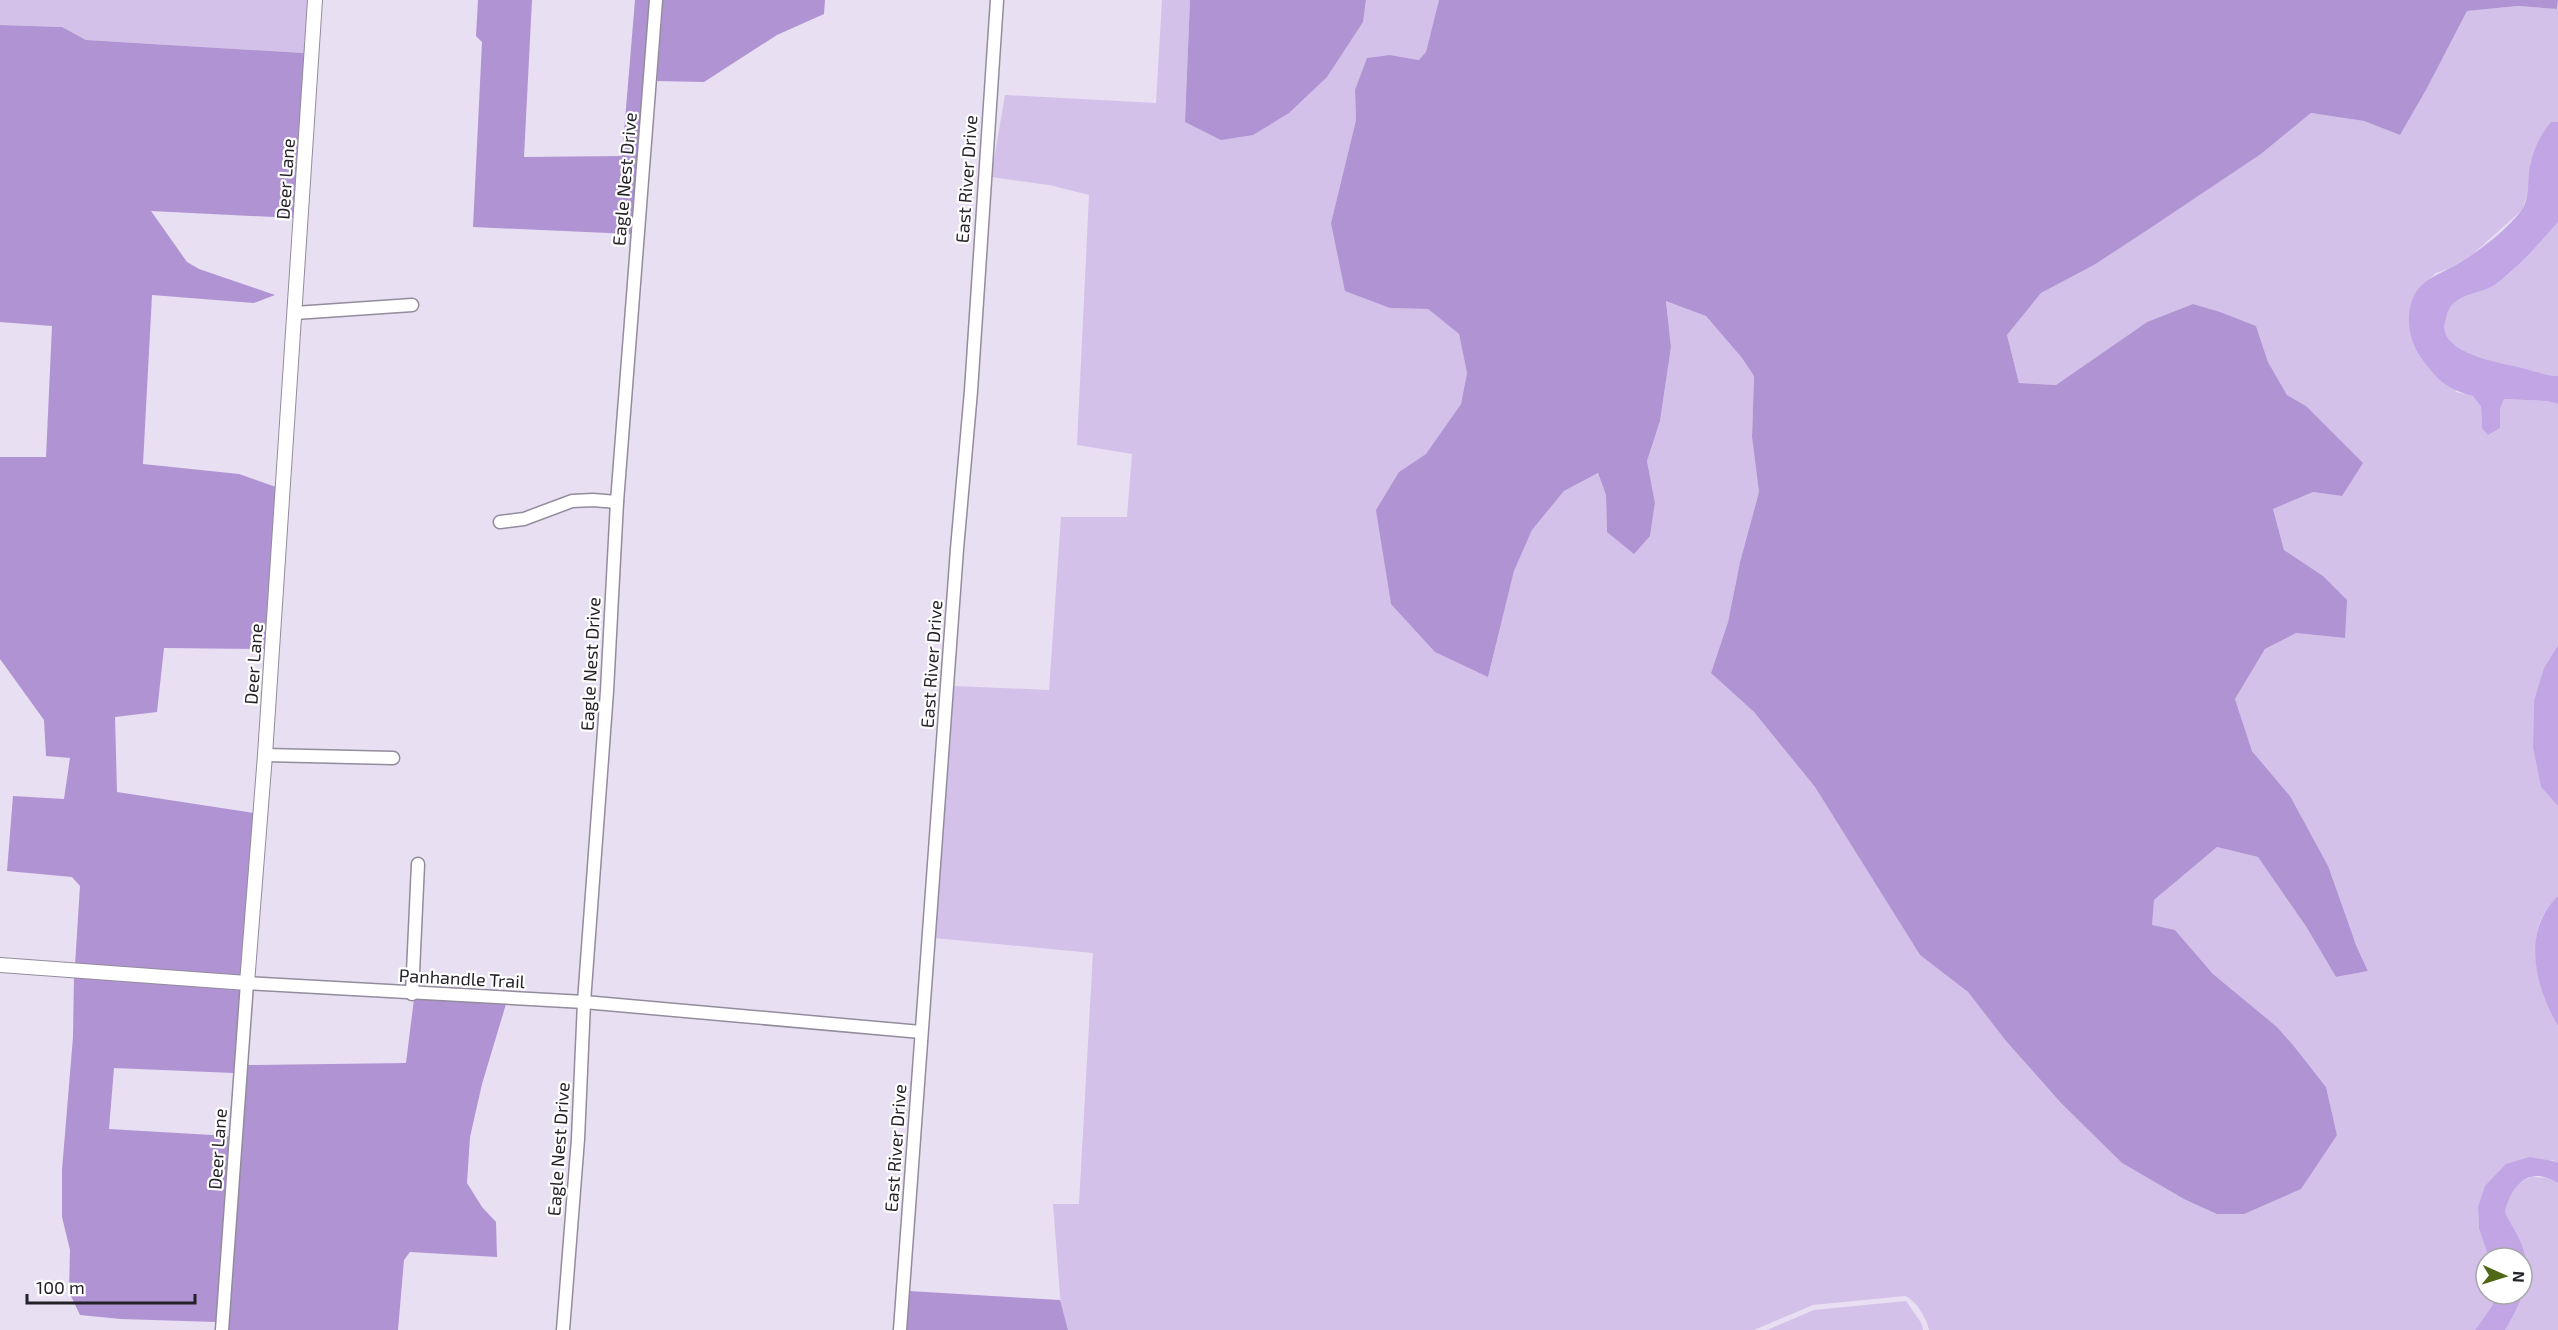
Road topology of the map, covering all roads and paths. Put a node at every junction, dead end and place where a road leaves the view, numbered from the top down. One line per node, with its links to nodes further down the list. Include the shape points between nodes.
1 (315, 0): 5 (street, Deer Lane)
2 (657, 0): 6 (street, Eagle Nest Drive)
3 (997, 0): 15 (street, East River Drive, via 972,391)
4 (412, 305): 5 (street)
5 (295, 313): 8 (street, Deer Lane)
6 (617, 502): 7 (street, via 572,501 524,519); 14 (street, Eagle Nest Drive)
7 (500, 522)
8 (265, 755): 9 (street); 12 (street, Deer Lane)
9 (393, 758)
10 (418, 864): 13 (street)
11 (0, 965): 12 (street, Panhandle Trail)
12 (247, 983): 13 (street, Panhandle Trail); 16 (street, Deer Lane)
13 (412, 994): 14 (street, Panhandle Trail)
14 (584, 1002): 15 (street, Panhandle Trail); 17 (street, Eagle Nest Drive, via 578,1139)
15 (921, 1032): 18 (street, East River Drive)
16 (222, 1330)
17 (562, 1330)
18 (900, 1330)

